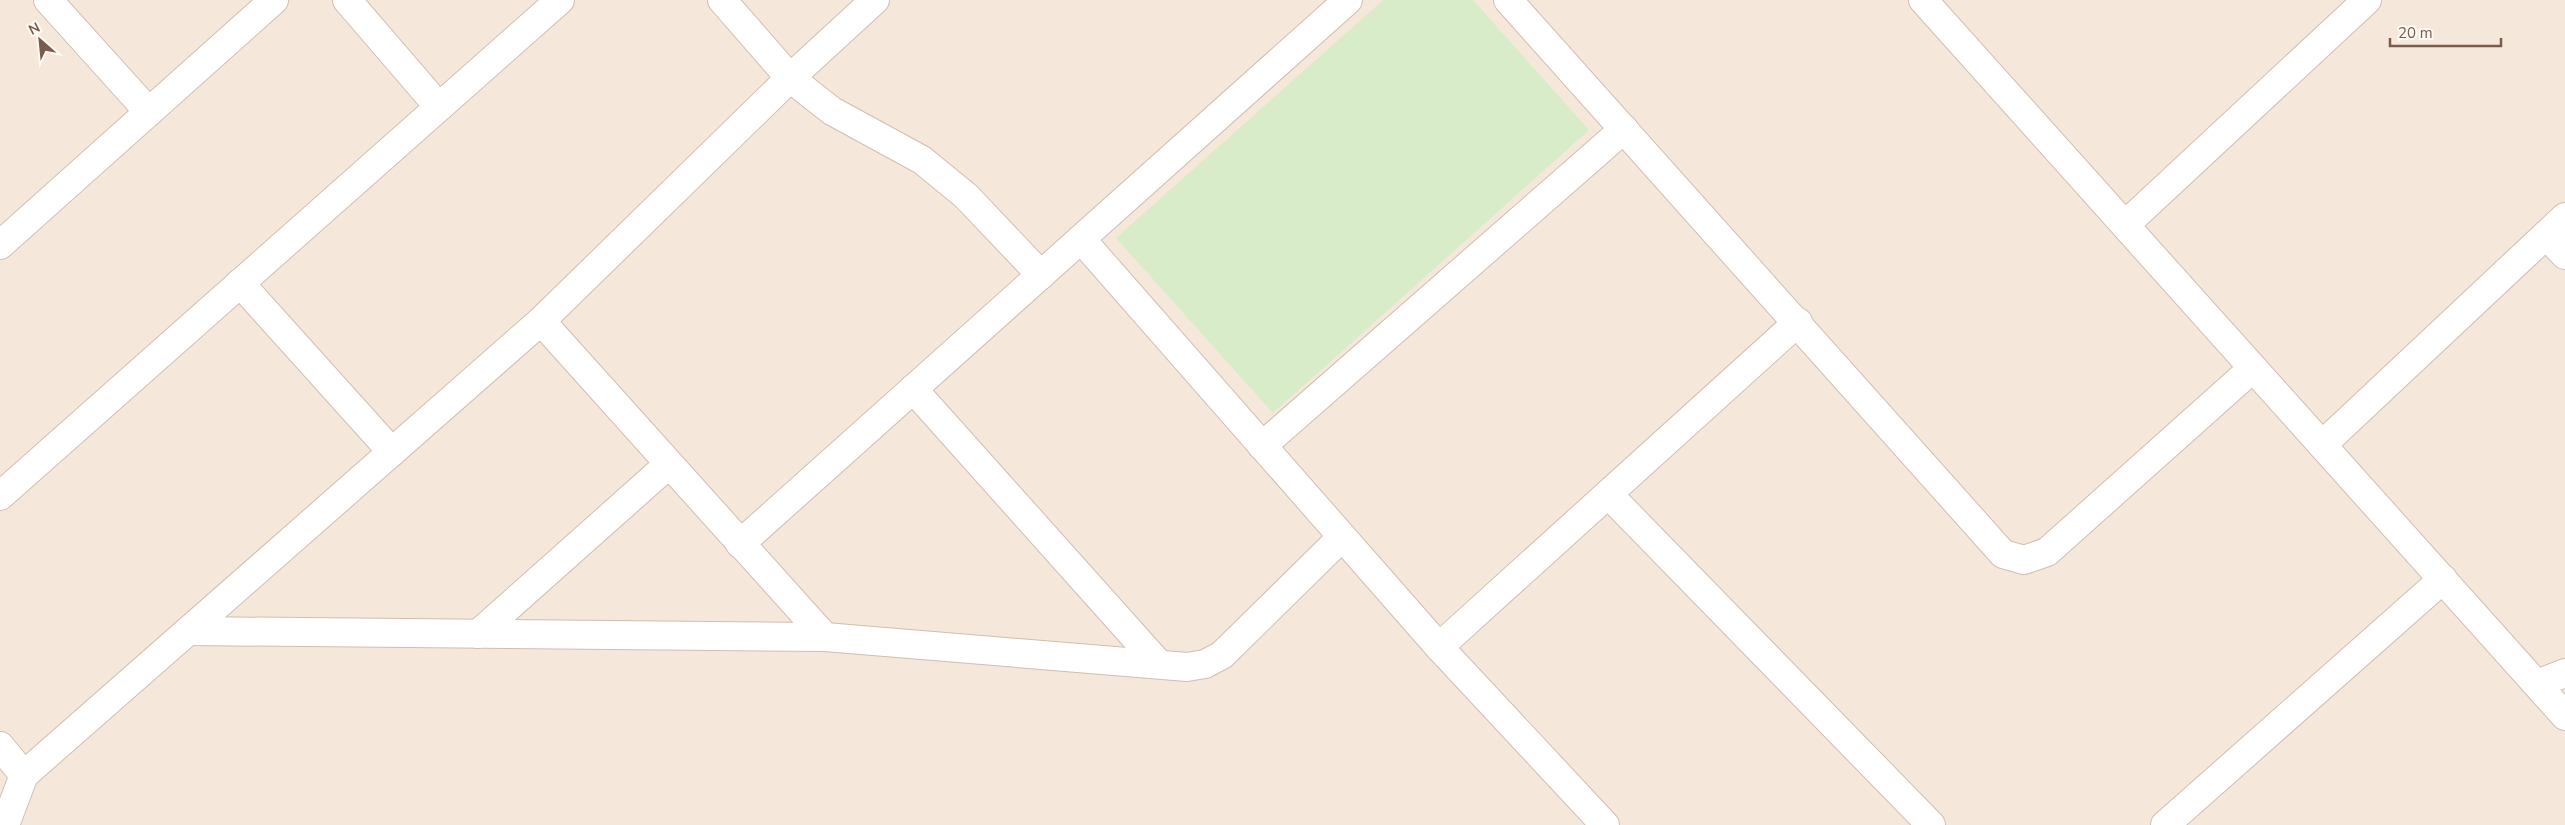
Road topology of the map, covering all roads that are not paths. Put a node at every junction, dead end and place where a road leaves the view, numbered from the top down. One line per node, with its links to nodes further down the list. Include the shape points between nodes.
1 (48, 0): 13 (street)
2 (274, 0): 13 (street)
3 (347, 0): 12 (street)
4 (560, 0): 12 (street)
5 (722, 0): 11 (street)
6 (875, 0): 11 (street)
7 (1348, 0): 17 (street)
8 (1508, 0): 14 (street)
9 (1923, 0): 15 (street)
10 (2352, 5): 15 (street)
11 (790, 78): 20 (street, via 832,111 922,160 966,196); 22 (street)
12 (439, 107): 21 (street)
13 (149, 112): 18 (street)
14 (1624, 129): 23 (street); 27 (street)
15 (2125, 225): 24 (street)
16 (2556, 226): 19 (street); 26 (street)
17 (1081, 239): 20 (street); 27 (street)
18 (0, 246)
19 (2565, 255)
20 (1041, 275): 25 (street)
21 (240, 283): 28 (street); 31 (street)
22 (541, 321): 28 (street); 29 (street)
23 (1798, 322): 24 (street, via 2003,554 2024,560 2047,552); 30 (street)
24 (2253, 368): 26 (street)
25 (914, 389): 33 (street); 39 (street)
26 (2322, 445): 34 (street)
27 (1262, 446): 32 (street)
28 (392, 452): 35 (street)
29 (669, 464): 33 (street); 36 (street)
30 (1608, 494): 38 (street); 47 (street)
31 (0, 496)
32 (1342, 537): 38 (street); 39 (street, via 1222,655 1205,664 1187,667)
33 (740, 544): 37 (street)
34 (2443, 579): 41 (street); 48 (street)
35 (188, 631): 36 (street); 44 (street)
36 (478, 634): 37 (street)
37 (825, 637): 39 (street)
38 (1438, 647): 46 (street)
39 (1158, 663)
40 (2565, 673): 41 (street)
41 (2537, 684): 42 (street)
42 (2565, 716)
43 (0, 746): 44 (street)
44 (24, 775): 45 (street)
45 (5, 825)
46 (1605, 825)
47 (1932, 825)
48 (2166, 825)

